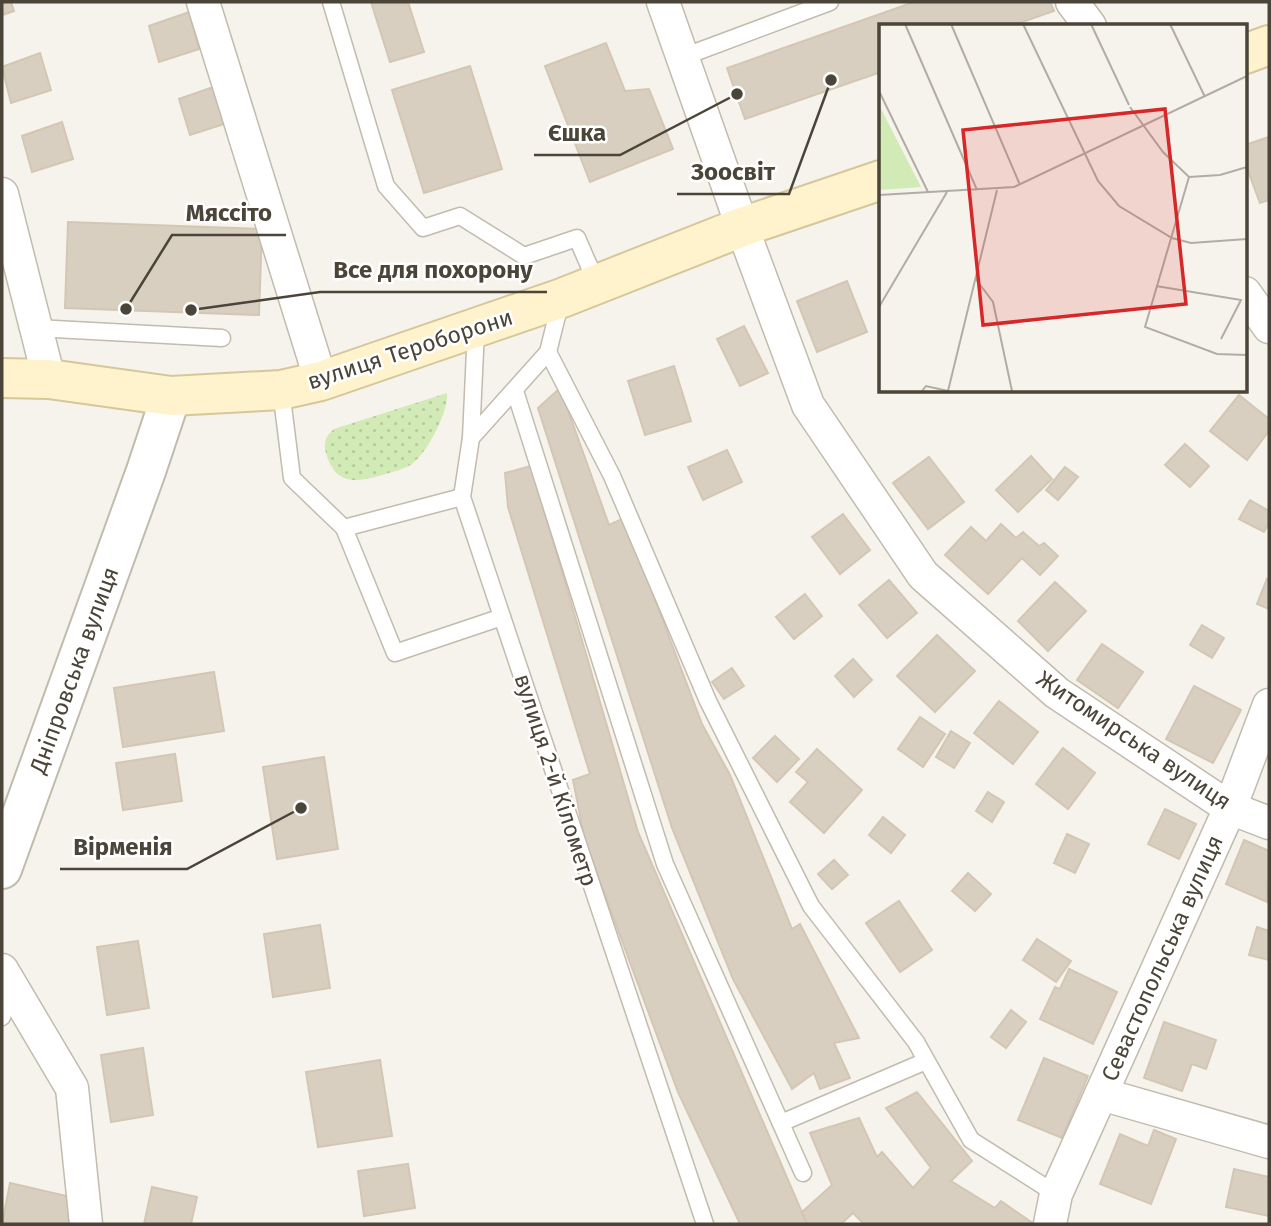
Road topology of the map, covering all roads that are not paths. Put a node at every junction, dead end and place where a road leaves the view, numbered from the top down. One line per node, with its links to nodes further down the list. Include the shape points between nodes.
1 (203, 2): 23 (street)
2 (331, 2): 13 (lane, via 386,186 423,228 460,216 524,256 577,237)
3 (663, 2): 9 (street, Житомирська вулиця)
4 (830, 2): 9 (lane)
5 (1072, 2): 6 (street)
6 (1088, 24)
7 (1269, 45): 8 (main road)
8 (1246, 54)
9 (683, 57): 12 (street, Житомирська вулиця)
10 (879, 181): 12 (main road, вулиця Тероборони)
11 (2, 194): 17 (street)
12 (742, 227): 13 (main road, вулиця Тероборони); 32 (street, Житомирська вулиця, via 808,405 923,575 1057,693)
13 (597, 284): 15 (main road, вулиця Тероборони)
14 (1246, 294): 16 (street)
15 (562, 298): 18 (main road, вулиця Тероборони); 20 (lane)
16 (1269, 327)
17 (36, 328): 19 (lane); 22 (street)
18 (476, 329): 23 (main road, вулиця Тероборони); 27 (lane, вулиця 2-й Кілометр)
19 (222, 338)
20 (548, 352): 25 (lane); 37 (lane, via 612,476 708,701 811,905 916,1041)
21 (2, 378): 22 (main road, вулиця Тероборони)
22 (49, 379): 26 (main road, вулиця Тероборони)
23 (321, 381): 24 (main road, вулиця Тероборони)
24 (281, 390): 26 (main road, вулиця Тероборони); 29 (lane, via 292,478)
25 (515, 391): 27 (lane); 39 (lane, via 665,864)
26 (171, 396): 34 (street, Дніпровська вулиця)
27 (471, 438): 28 (lane, вулиця 2-й Кілометр)
28 (462, 497): 29 (lane); 30 (lane, вулиця 2-й Кілометр)
29 (344, 528): 30 (lane, via 395,653)
30 (502, 617): 44 (lane, вулиця 2-й Кілометр)
31 (1269, 705): 32 (street, Севастопольська вулиця)
32 (1230, 808): 33 (street, Житомирська вулиця); 38 (street, Севастопольська вулиця)
33 (1269, 823)
34 (2, 869)
35 (7, 978): 36 (lane); 43 (street, via 72,1088)
36 (2, 1017)
37 (926, 1061): 39 (lane); 42 (lane, via 971,1140)
38 (1101, 1094): 40 (street, Севастопольська вулиця); 42 (street, Севастопольська вулиця)
39 (780, 1124): 41 (lane)
40 (1269, 1142)
41 (803, 1173)
42 (1056, 1194): 45 (street, Севастопольська вулиця)
43 (86, 1224)
44 (705, 1224)
45 (1050, 1224)

